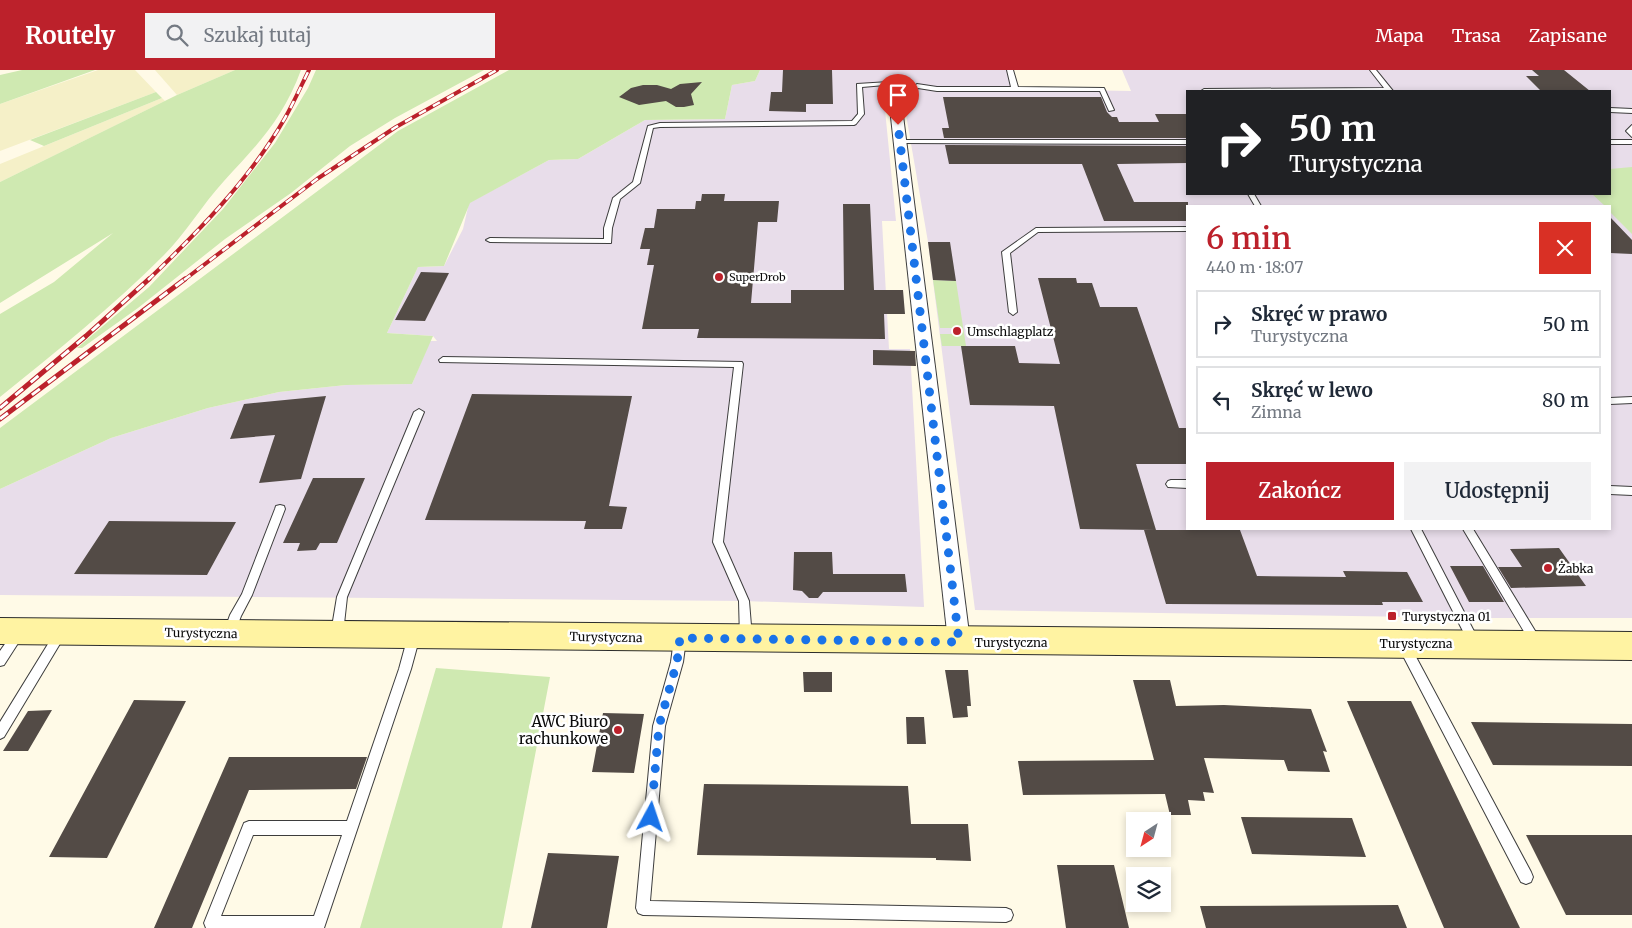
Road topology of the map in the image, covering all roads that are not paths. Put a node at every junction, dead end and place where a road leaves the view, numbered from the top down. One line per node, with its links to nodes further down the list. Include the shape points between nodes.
1 (1010, 70): 3 (lane)
2 (1373, 70): 4 (lane)
3 (1015, 89): 5 (lane, via 917,86); 6 (lane, via 1102,89)
4 (1389, 90)
5 (896, 108): 16 (lane, via 887,83 878,83 859,85 861,114 854,124 650,127 636,183 617,198 608,228 608,241); 36 (street)
6 (1111, 110)
7 (1611, 110): 8 (lane)
8 (1632, 111)
9 (1632, 127): 10 (lane, via 1629,131)
10 (1632, 135)
11 (904, 142): 12 (lane)
12 (1186, 142)
13 (1611, 142): 14 (lane)
14 (1632, 142)
15 (1186, 229): 17 (lane, via 1036,230 1006,252)
16 (490, 240)
17 (1013, 312)
18 (443, 360): 35 (lane, via 739,364 718,542 744,600)
19 (1632, 400): 20 (lane)
20 (1611, 401)
21 (419, 412): 32 (lane, via 342,597)
22 (1171, 484): 23 (lane)
23 (1186, 484)
24 (1611, 490): 25 (lane)
25 (1632, 490)
26 (280, 509): 31 (lane)
27 (1417, 530): 38 (lane)
28 (1469, 530): 39 (lane)
29 (10, 631): 30 (main road, Turystyczna); 41 (lane)
30 (62, 631): 31 (main road, Turystyczna); 42 (lane)
31 (230, 633): 32 (main road, Turystyczna)
32 (337, 634): 33 (main road, Turystyczna)
33 (415, 636): 34 (main road, Turystyczna); 43 (lane)
34 (680, 638): 35 (main road, Turystyczna); 45 (lane, via 677,662 659,726 643,908)
35 (746, 639): 36 (main road, Turystyczna)
36 (959, 642): 37 (main road, Turystyczna)
37 (1402, 643): 38 (main road, Turystyczna); 44 (lane)
38 (1475, 644): 39 (main road, Turystyczna)
39 (1537, 644): 40 (main road, Turystyczna)
40 (1632, 646)
41 (0, 660)
42 (0, 733)
43 (351, 828): 43 (lane, via 319,923 211,923 249,828)
44 (1526, 877)
45 (1006, 915)

